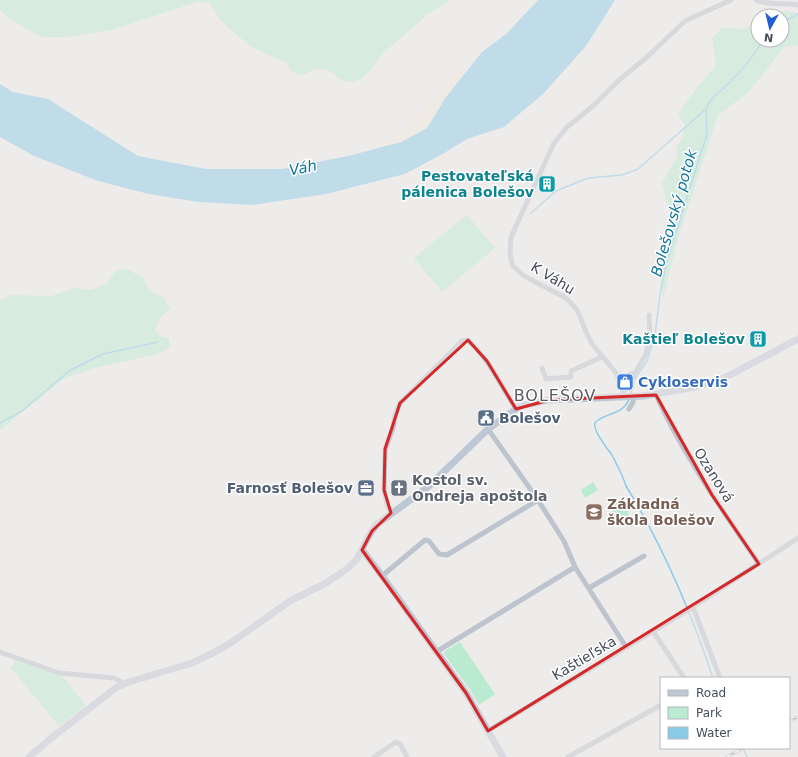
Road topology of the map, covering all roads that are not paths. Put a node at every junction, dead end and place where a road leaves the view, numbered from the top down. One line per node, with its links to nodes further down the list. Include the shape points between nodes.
1 (731, 0): 6 (street, K Váhu, via 685,21 562,132 554,143 511,237 510,252 513,266 524,276 570,302 578,310 590,339)
2 (756, 0): 3 (street, via 767,4)
3 (798, 5)
4 (649, 315): 8 (street, via 650,337 646,354)
5 (798, 339): 10 (main road, via 724,378)
6 (602, 357): 7 (street, via 570,371 571,377 546,379); 9 (street, K Váhu)
7 (542, 368)
8 (635, 374): 9 (street); 11 (street)
9 (618, 378): 11 (street, K Váhu)
10 (656, 395): 11 (main road); 20 (street, Ozanová, via 666,419 712,495)
11 (628, 396): 12 (main road, via 549,400); 13 (street, via 633,402)
12 (516, 409): 14 (main road); 16 (street, via 478,349 468,340 462,341 400,403 395,415 384,461 384,490)
13 (630, 409)
14 (488, 429): 15 (street); 16 (main road, via 428,487)
15 (538, 500): 21 (street, via 564,541); 22 (street, via 447,556 439,554 429,541 425,540)
16 (391, 513): 18 (main road, via 372,531)
17 (798, 538): 20 (street)
18 (362, 550): 22 (main road); 31 (main road, via 347,570 302,594 222,648 192,663)
19 (644, 556): 23 (street)
20 (759, 564): 24 (street)
21 (576, 567): 23 (street); 28 (street)
22 (382, 576): 28 (main road)
23 (589, 588): 26 (street)
24 (689, 608): 25 (street, Kaštieľska); 30 (street)
25 (653, 631): 26 (street, Kaštieľska); 29 (street)
26 (626, 647): 33 (street, Kaštieľska)
27 (0, 652): 31 (street, via 53,671 114,678)
28 (436, 652): 33 (main road)
29 (683, 677)
30 (720, 677)
31 (123, 684): 34 (main road)
32 (660, 706): 38 (street)
33 (488, 731): 37 (main road)
34 (29, 757)
35 (374, 757): 36 (street, via 396,742 400,744)
36 (407, 757)
37 (503, 757)
38 (568, 757)

